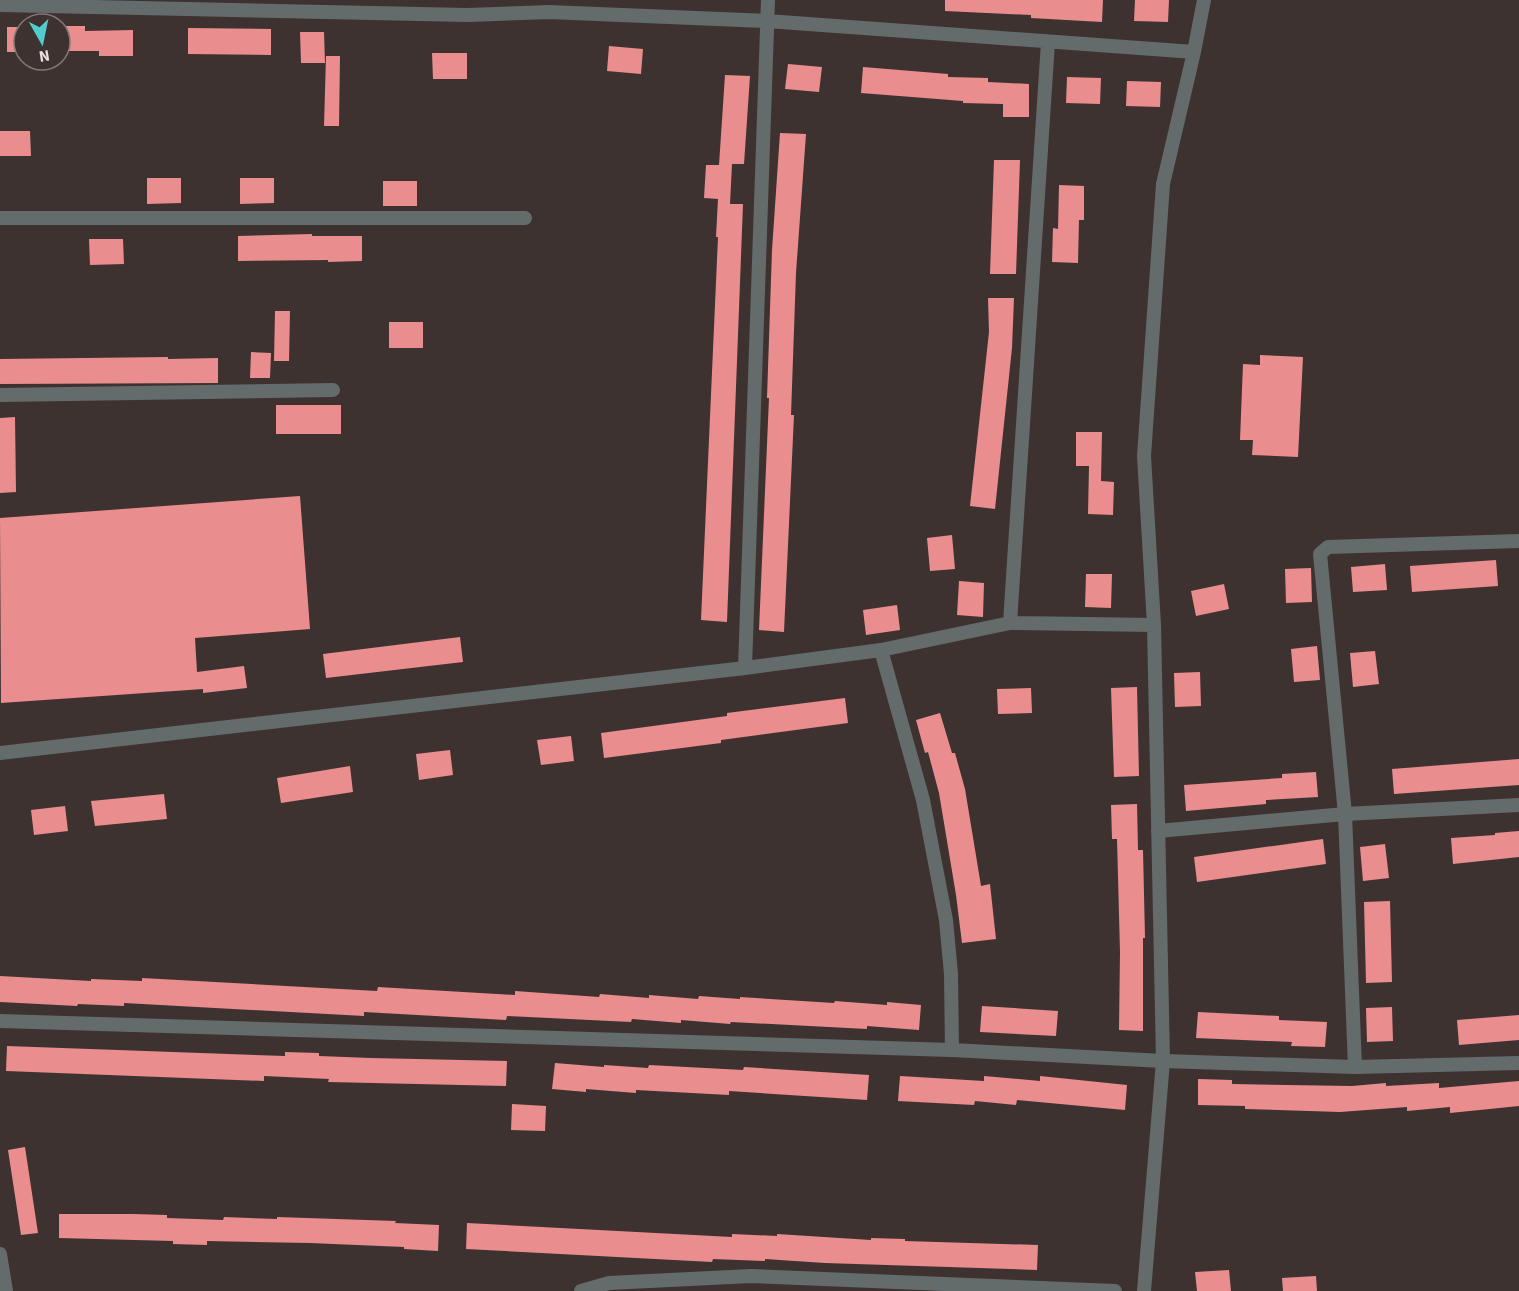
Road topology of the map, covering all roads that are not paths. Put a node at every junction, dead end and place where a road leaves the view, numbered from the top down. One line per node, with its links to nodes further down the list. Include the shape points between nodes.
1 (768, 0): 5 (street)
2 (1204, 0): 7 (street)
3 (0, 5): 4 (street, via 467,15)
4 (548, 6): 5 (street)
5 (767, 21): 6 (street); 16 (street)
6 (1048, 42): 7 (street); 13 (street)
7 (1194, 52): 14 (street, via 1163,184 1144,444)
8 (0, 218): 9 (street)
9 (525, 218)
10 (333, 390): 11 (street)
11 (0, 395)
12 (1519, 541): 19 (street, via 1328,546 1320,554)
13 (1010, 623): 14 (street); 15 (street)
14 (1154, 625): 20 (street)
15 (881, 650): 16 (street); 22 (street, via 923,800 946,920)
16 (745, 668): 17 (street)
17 (0, 753)
18 (1519, 805): 19 (street)
19 (1345, 814): 20 (street); 25 (street)
20 (1158, 831): 23 (street)
21 (0, 1021): 22 (street)
22 (952, 1050): 23 (street)
23 (1163, 1061): 25 (street); 30 (street)
24 (1519, 1063): 25 (street)
25 (1355, 1067)
26 (0, 1254): 27 (street)
27 (6, 1291)
28 (580, 1291): 29 (street, via 609,1283 752,1276)
29 (1115, 1291)
30 (1144, 1291)

